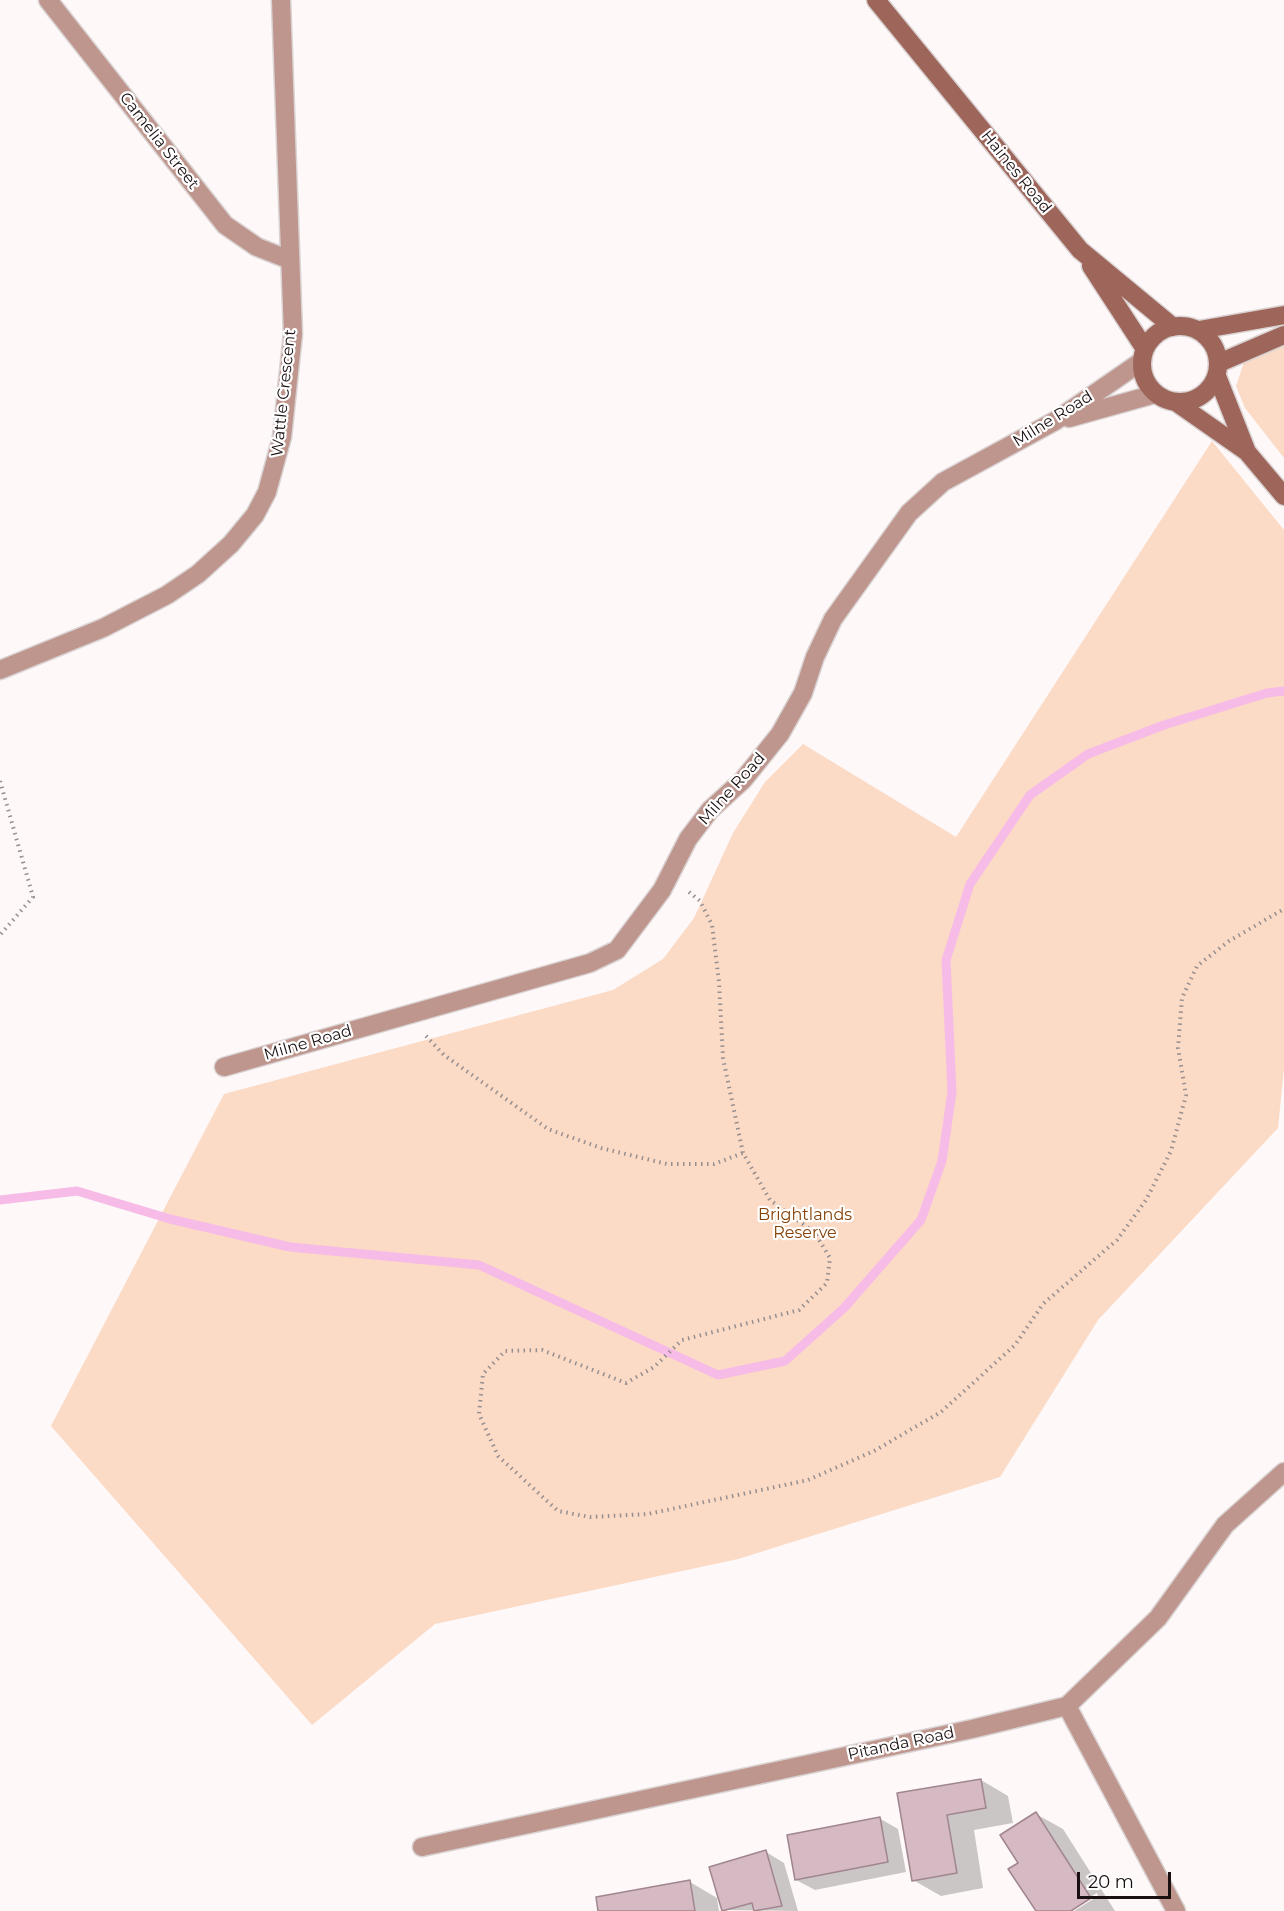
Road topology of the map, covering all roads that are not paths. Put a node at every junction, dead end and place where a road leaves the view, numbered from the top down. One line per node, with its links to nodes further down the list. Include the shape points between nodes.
1 (48, 0): 5 (street, Camelia Street, via 225,225 257,247)
2 (281, 0): 5 (street, Wattle Crescent)
3 (876, 0): 4 (main road, Haines Road)
4 (1080, 250): 7 (main road, Haines Road); 10 (main road)
5 (290, 260): 17 (street, Wattle Crescent, via 293,334 282,437 274,474 255,515 231,544 168,595 103,628)
6 (1284, 315): 8 (main road)
7 (1173, 327): 8 (main road); 10 (main road, via 1160,332)
8 (1199, 330): 11 (main road, via 1216,350)
9 (1284, 335): 11 (main road)
10 (1143, 355): 12 (main road, via 1147,384); 14 (street, Milne Road)
11 (1218, 370): 13 (main road, via 1210,388 1200,397); 15 (main road)
12 (1155, 394): 13 (main road); 14 (street)
13 (1177, 403): 15 (main road)
14 (1055, 421): 18 (street, Milne Road, via 943,482 909,513 833,619 803,693 780,734 688,838 640,923 617,950 590,963)
15 (1247, 452): 16 (main road)
16 (1284, 496)
17 (0, 670)
18 (224, 1067)
19 (1284, 1472): 20 (street, Pitanda Road, via 1225,1525 1158,1618)
20 (1066, 1706): 21 (street, Pitanda Road); 22 (street)
21 (422, 1847)
22 (1176, 1911)

